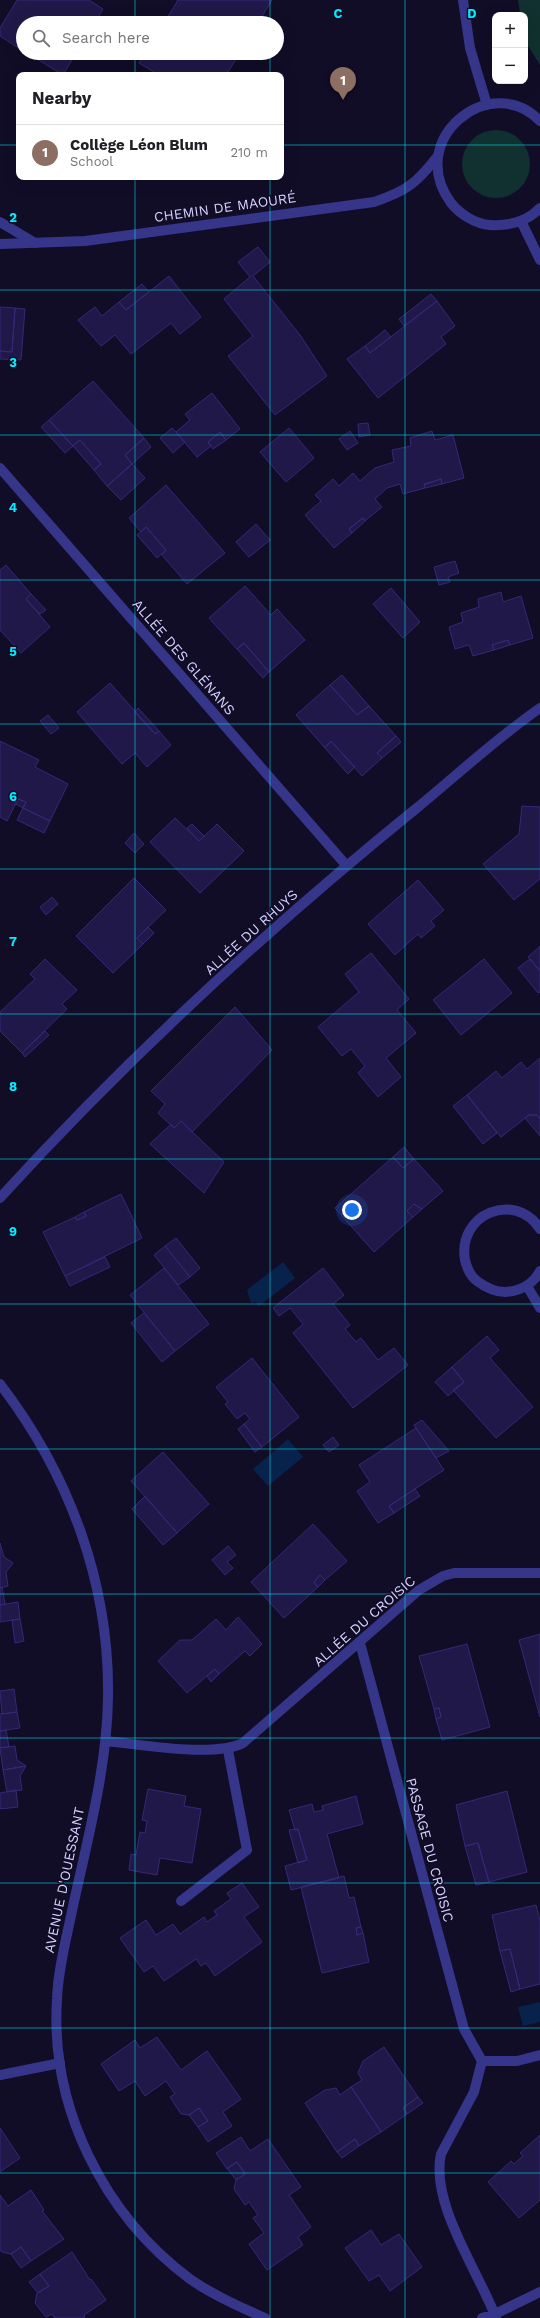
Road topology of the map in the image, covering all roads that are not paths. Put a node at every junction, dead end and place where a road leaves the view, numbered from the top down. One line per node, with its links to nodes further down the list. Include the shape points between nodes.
1 (463, 0): 2 (street, via 470,48)
2 (487, 105): 3 (street, via 505,104 522,108); 4 (street, via 469,111 454,123 443,138)
3 (539, 119)
4 (437, 157): 6 (street, via 438,175 444,193 455,207 469,218 486,225 504,226); 8 (street, CHEMIN DE MAOURÉ, via 420,178 402,192 374,202 85,240)
5 (540, 208): 6 (street)
6 (521, 221): 10 (street)
7 (0, 222): 8 (street)
8 (35, 243): 9 (street, CHEMIN DE MAOURÉ)
9 (0, 244)
10 (540, 260)
11 (0, 468): 13 (street, ALLÉE DES GLÉNANS)
12 (540, 708): 13 (street, ALLÉE DU RHUYS)
13 (346, 865): 14 (street, ALLÉE DU RHUYS, via 239,960 123,1071)
14 (0, 1198)
15 (540, 1229): 17 (street, via 524,1214 510,1209 496,1210 483,1216 472,1226 465,1238 466,1267 480,1283 500,1292 514,1291)
16 (540, 1271): 17 (street)
17 (527, 1286): 18 (street)
18 (540, 1308)
19 (0, 1384): 22 (street, AVENUE D'OUESSANT, via 36,1435 54,1466 71,1502 86,1546 96,1581 104,1632 108,1697)
20 (540, 1573): 21 (street, ALLÉE DU CROISIC, via 454,1573 443,1576 419,1590)
21 (360, 1643): 23 (street, ALLÉE DU CROISIC, via 243,1743); 26 (street, PASSAGE DU CROISIC, via 464,2029)
22 (105, 1741): 23 (street, ALLÉE DU CROISIC); 27 (street, AVENUE D'OUESSANT, via 92,1818 64,1950 57,2000)
23 (228, 1750): 24 (street, via 247,1850)
24 (181, 1901)
25 (540, 2055): 26 (street, via 517,2061)
26 (482, 2060): 31 (street, via 474,2092 441,2154 439,2167 445,2202 471,2268)
27 (60, 2063): 28 (street); 30 (street, AVENUE D'OUESSANT, via 62,2082 73,2119 88,2154 118,2208 140,2233 191,2279)
28 (0, 2075)
29 (540, 2292): 31 (street)
30 (250, 2315): 32 (street, AVENUE D'OUESSANT)
31 (496, 2316): 33 (street)
32 (265, 2318)
33 (482, 2318)

